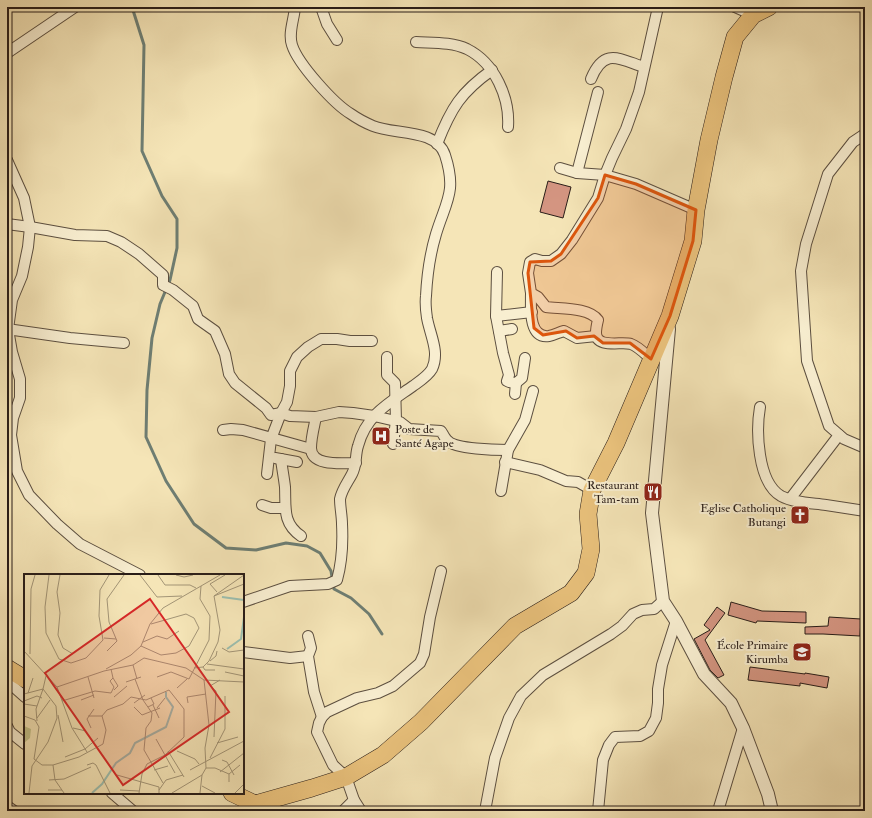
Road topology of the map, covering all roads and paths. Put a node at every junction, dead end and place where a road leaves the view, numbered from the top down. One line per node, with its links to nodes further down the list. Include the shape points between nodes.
1 (75, 7): 10 (street)
2 (295, 7): 17 (street, via 290,31 291,44 314,78 332,97 350,114 374,126 426,137)
3 (321, 7): 8 (street)
4 (658, 7): 11 (street)
5 (736, 7): 7 (street)
6 (769, 7): 7 (highway)
7 (753, 15): 22 (highway, via 735,37)
8 (337, 40)
9 (416, 42): 12 (street, via 447,44 467,49)
10 (7, 53)
11 (644, 68): 13 (street, via 615,57 607,58 595,69); 21 (street, via 626,129)
12 (492, 70): 15 (street, via 502,88 509,116); 17 (street, via 462,95 447,120)
13 (591, 79)
14 (598, 92): 20 (street)
15 (508, 127)
16 (865, 134): 50 (street, via 852,142 828,174 806,244 801,271 808,361 829,426)
17 (438, 144): 43 (street, via 444,153 450,175 450,190 430,258 426,298 435,361 431,371 423,379)
18 (7, 160): 24 (street, via 24,198)
19 (560, 168): 20 (street)
20 (577, 173): 21 (street)
21 (605, 175): 22 (street, via 636,184); 26 (street, via 598,198 561,254 551,260 535,259 530,262 528,273)
22 (696, 210): 29 (highway, via 693,241)
23 (7, 224): 24 (street)
24 (30, 227): 30 (street, via 22,276 12,300); 45 (street, via 75,235 107,236 139,254 162,275 163,285 193,306 198,318 216,331 226,354 229,374 235,383 271,415)
25 (497, 272): 28 (street)
26 (531, 293): 27 (street); 33 (street, via 546,307 561,307 596,317)
27 (532, 312): 28 (street); 33 (street, via 534,328 538,334 548,336 564,331 577,338)
28 (496, 316): 32 (street)
29 (670, 316): 39 (highway); 71 (street, via 652,513)
30 (7, 329): 35 (street); 37 (street)
31 (512, 329): 32 (street)
32 (499, 331): 40 (street, via 509,375 507,381)
33 (596, 336): 39 (street, via 603,343 630,344)
34 (372, 341): 45 (street, via 322,339 308,347 297,357 290,371 289,395)
35 (124, 344)
36 (387, 356): 43 (street, via 386,372 395,383)
37 (10, 357): 70 (street, via 20,379 20,398 13,418 11,435 17,470 29,495 80,544)
38 (525, 358): 40 (street, via 523,374)
39 (651, 359): 62 (highway, via 616,443)
40 (516, 383): 42 (street)
41 (533, 391): 55 (street, via 525,420)
42 (516, 394)
43 (396, 398): 46 (street, via 386,403); 48 (street)
44 (760, 407): 64 (street, via 760,458 767,479 775,492)
45 (281, 413): 47 (street); 51 (street)
46 (374, 416): 47 (street, via 339,412); 48 (street); 60 (street, via 363,432)
47 (316, 417): 54 (street)
48 (396, 421): 52 (street); 55 (street, via 409,429 441,430 447,441 453,445)
49 (223, 430): 51 (street, via 242,430)
50 (839, 434): 53 (street, via 844,439); 64 (street)
51 (271, 439): 54 (street); 56 (street)
52 (393, 444)
53 (865, 448)
54 (311, 449): 60 (street, via 315,458 323,462)
55 (508, 450): 59 (street)
56 (269, 456): 57 (street); 61 (street)
57 (281, 459): 58 (street); 66 (street, via 285,486)
58 (297, 462)
59 (505, 462): 62 (street, via 540,470 566,481 578,482); 63 (street)
60 (356, 463): 72 (street, via 340,499 342,551 332,582 290,586)
61 (267, 474)
62 (592, 490): 85 (highway, via 588,514 591,549 586,573 571,593 515,626 421,722 383,755)
63 (501, 491)
64 (790, 499): 67 (street)
65 (262, 504): 66 (street, via 271,508)
66 (284, 508): 68 (street, via 293,530)
67 (865, 512)
68 (301, 536)
69 (441, 571): 81 (street, via 420,663 394,686 357,698 327,712)
70 (138, 574)
71 (663, 601): 73 (street); 95 (street, via 654,609 633,614 611,634 543,675 521,696 509,718 495,758)
72 (244, 602)
73 (676, 621): 83 (street, via 704,674 731,703); 96 (street, via 662,664 656,718 649,731 640,736 615,737 609,745 603,760)
74 (308, 636): 76 (street, via 311,648)
75 (244, 652): 76 (street, via 290,658)
76 (308, 656): 81 (street, via 314,692)
77 (7, 668): 78 (highway)
78 (24, 678)
79 (7, 681): 80 (street)
80 (24, 696)
81 (322, 717): 85 (street, via 317,732 333,766)
82 (7, 726): 84 (street, via 10,732)
83 (743, 728): 97 (street); 98 (street)
84 (24, 743)
85 (346, 777): 88 (street); 90 (highway)
86 (113, 794): 92 (street)
87 (234, 794): 90 (highway)
88 (354, 800): 93 (street); 94 (street)
89 (7, 806): 91 (street)
90 (254, 807)
91 (14, 811)
92 (133, 811)
93 (343, 811)
94 (361, 811)
95 (485, 811)
96 (598, 811)
97 (718, 811)
98 (772, 811)

